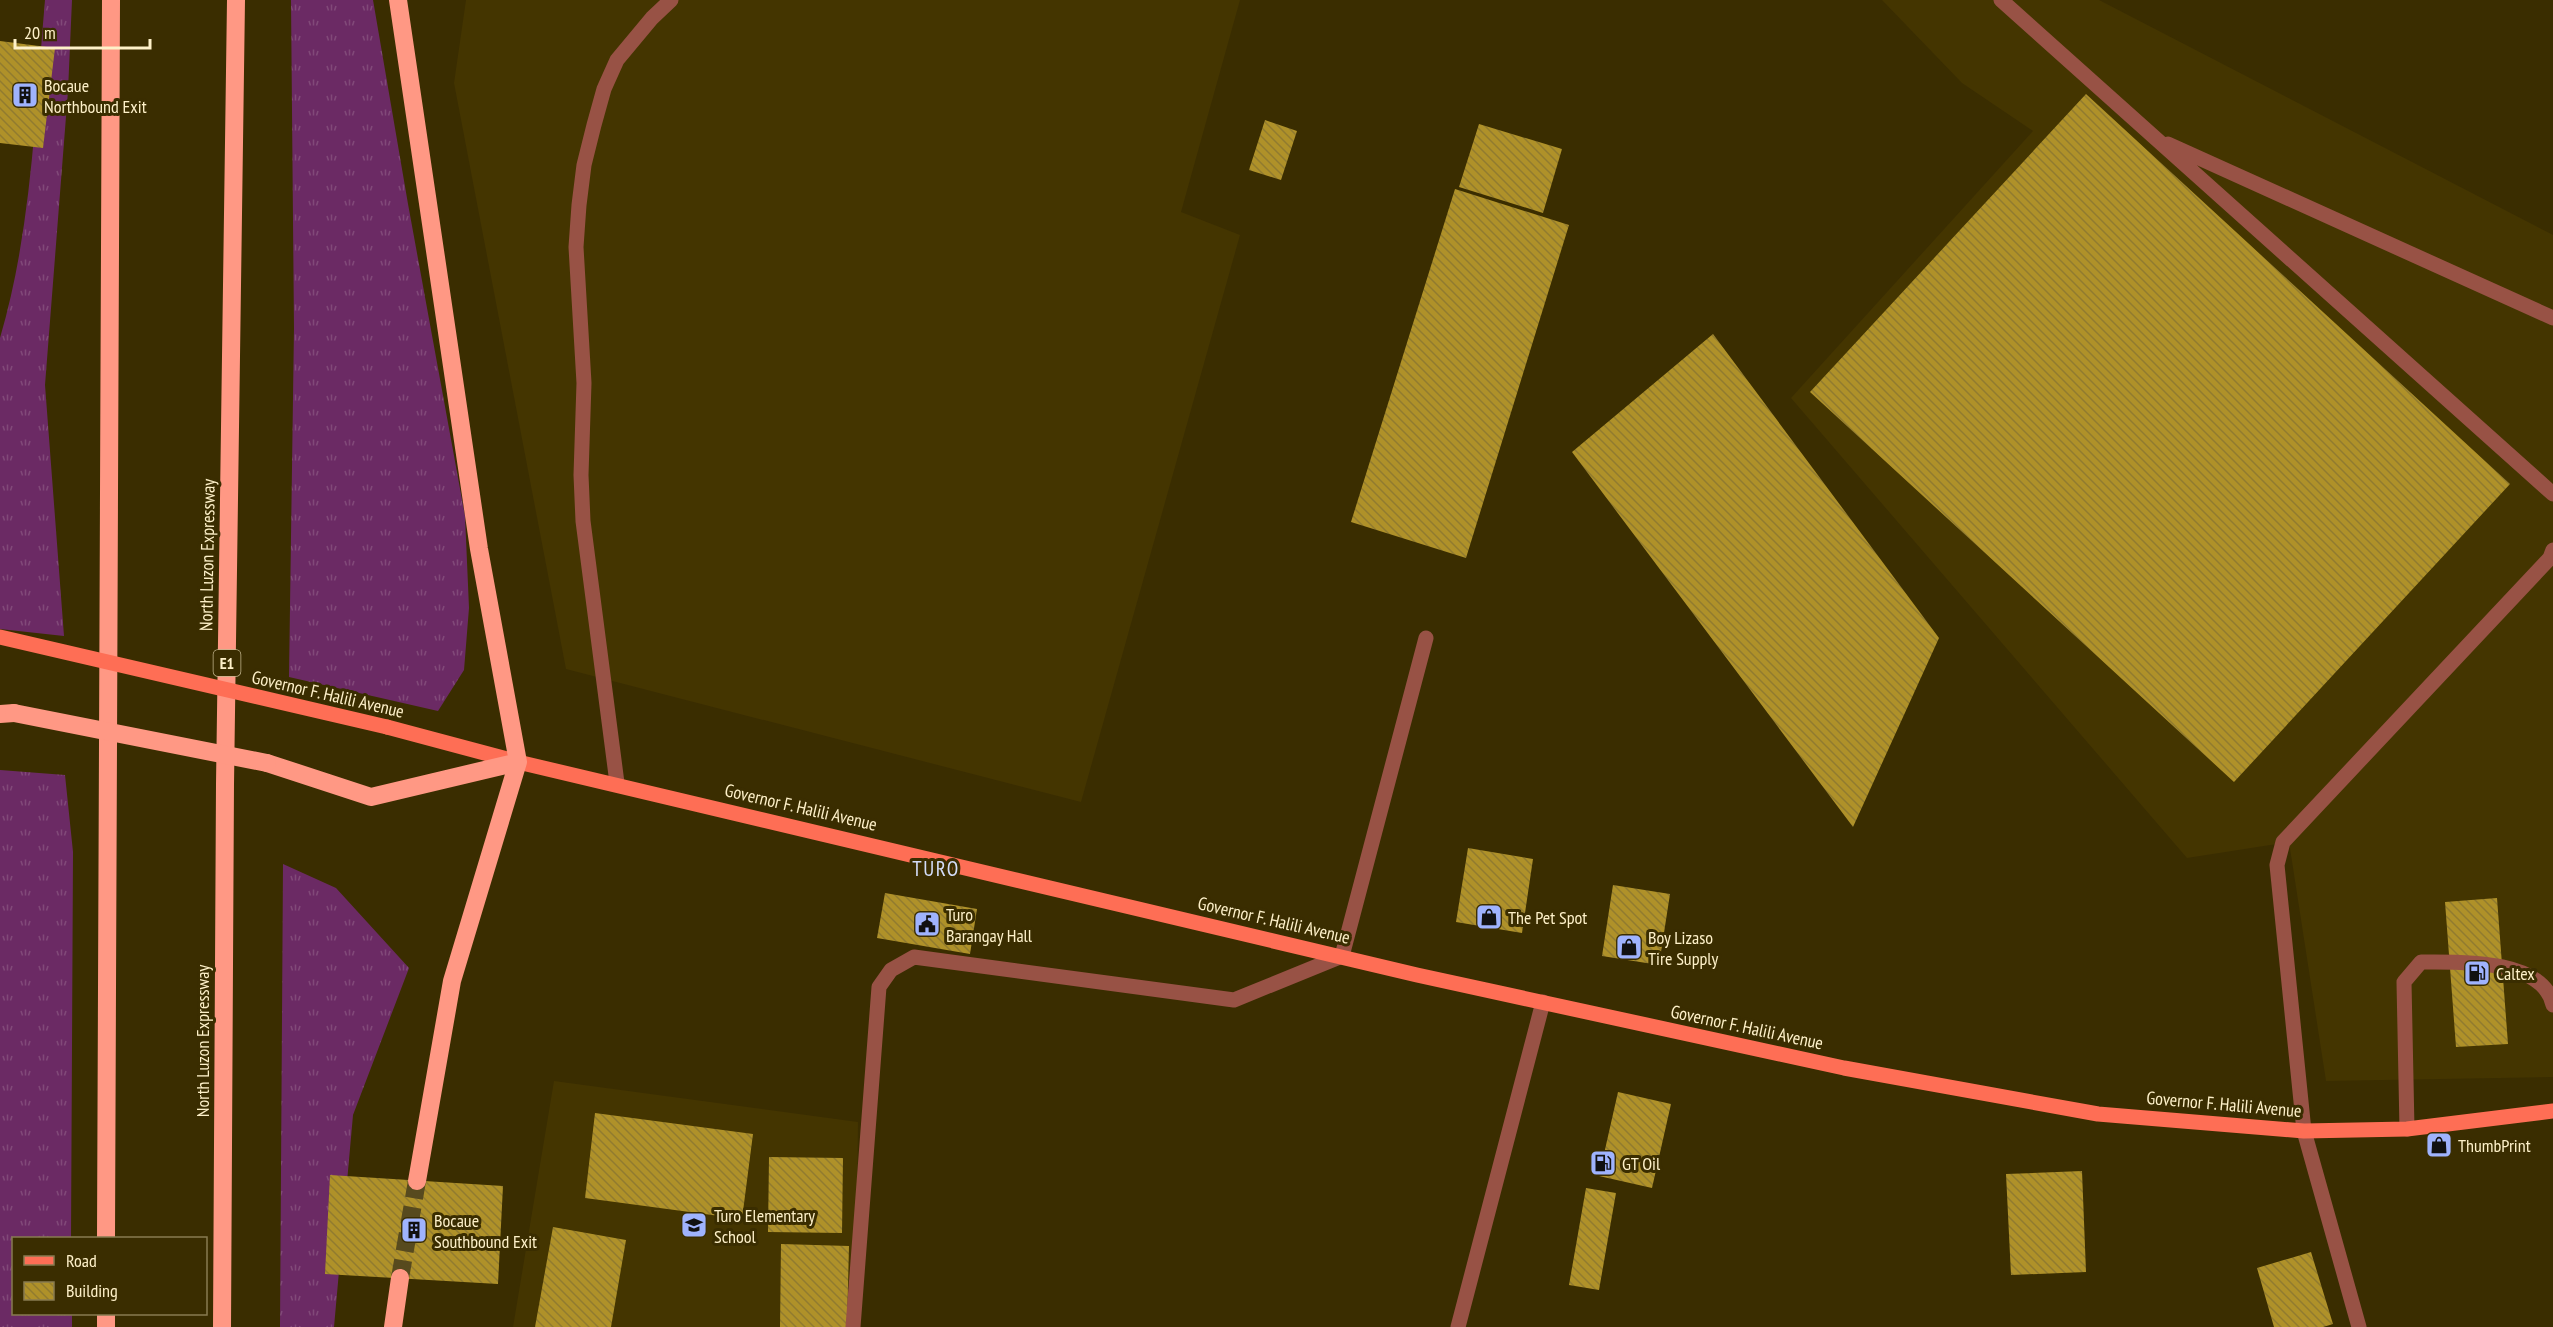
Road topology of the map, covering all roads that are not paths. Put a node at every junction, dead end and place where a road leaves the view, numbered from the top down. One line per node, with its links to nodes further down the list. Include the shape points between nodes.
1 (111, 0): 22 (highway)
2 (236, 0): 24 (highway, North Luzon Expressway / E1)
3 (398, 0): 13 (highway, via 479,549)
4 (670, 0): 14 (street, via 617,60 604,89 584,165 577,237 584,383 583,521)
5 (2001, 0): 6 (street)
6 (2154, 138): 7 (street); 8 (street)
7 (2553, 318)
8 (2553, 494)
9 (2553, 550): 20 (street, via 2550,558 2283,842 2277,865)
10 (0, 638): 13 (main road, Governor F. Halili Avenue, bridge, via 387,727)
11 (1426, 638): 15 (street)
12 (7, 714): 13 (highway, bridge, via 267,763 371,797)
13 (518, 762): 14 (main road, Governor F. Halili Avenue); 21 (highway, via 452,981)
14 (616, 783): 15 (main road, Governor F. Halili Avenue)
15 (1342, 956): 16 (main road, Governor F. Halili Avenue); 26 (street, via 1234,1000 914,957 891,970 879,987)
16 (1543, 1002): 20 (main road, Governor F. Halili Avenue, via 1844,1068 2098,1114); 27 (street)
17 (2553, 1005): 19 (street, via 2551,994 2532,976 2484,963 2421,962 2404,982)
18 (2553, 1111): 19 (main road, Governor F. Halili Avenue)
19 (2407, 1130): 20 (main road, Governor F. Halili Avenue)
20 (2304, 1131): 28 (street)
21 (417, 1181)
22 (106, 1237)
23 (400, 1278): 25 (highway)
24 (222, 1327)
25 (393, 1327)
26 (853, 1327)
27 (1458, 1327)
28 (2359, 1327)

